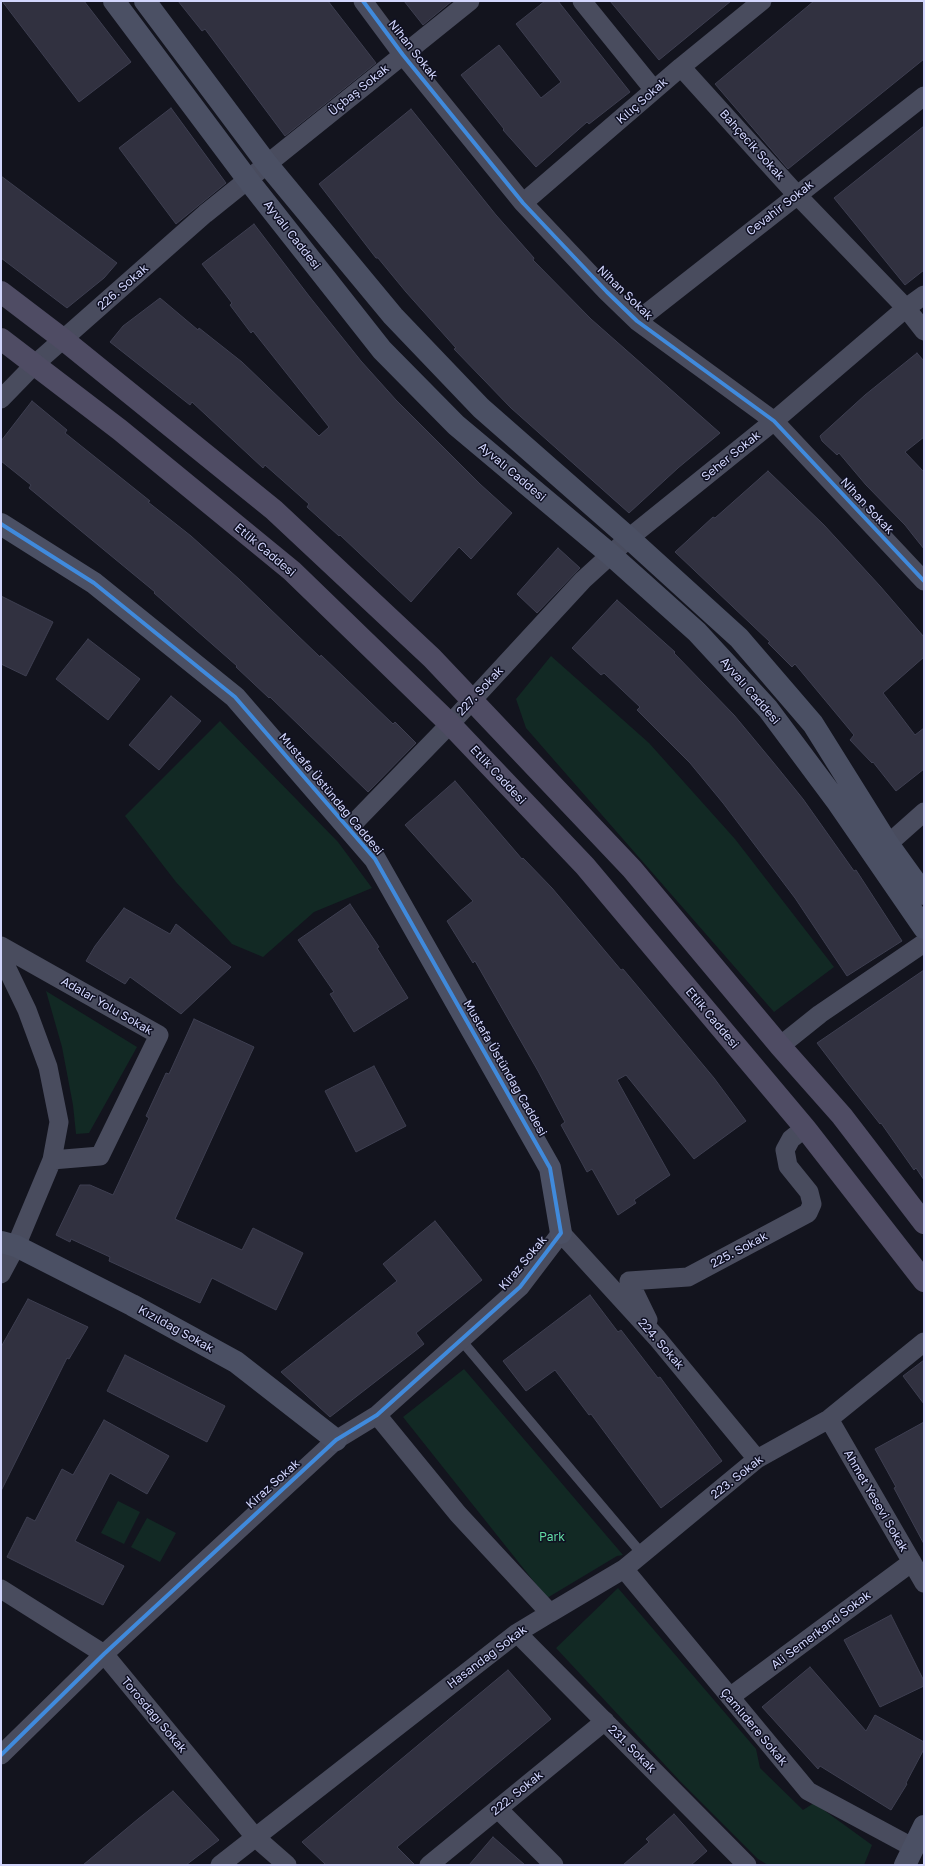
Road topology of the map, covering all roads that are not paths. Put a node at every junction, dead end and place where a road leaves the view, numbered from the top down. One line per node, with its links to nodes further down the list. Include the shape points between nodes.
1 (114, 1): 12 (main road, Ayvalı Caddesi)
2 (145, 1): 11 (main road, Ayvalı Caddesi)
3 (363, 1): 7 (street, Nihan Sokak)
4 (470, 1): 7 (street, Üçbaş Sokak)
5 (582, 1): 9 (street)
6 (762, 1): 8 (street, Kılıç Sokak)
7 (403, 55): 11 (street, Üçbaş Sokak); 14 (street, Nihan Sokak)
8 (681, 67): 9 (street, Kılıç Sokak); 13 (street, Bahçecik Sokak)
9 (654, 90): 14 (street, Kılıç Sokak)
10 (924, 96): 13 (street, Cevahir Sokak)
11 (267, 164): 12 (street, Üçbaş Sokak); 26 (main road, Ayvalı Caddesi, via 393,316 481,408)
12 (248, 180): 21 (street, 226. Sokak, via 205,214); 27 (main road, Ayvalı Caddesi, via 388,355 456,425)
13 (797, 195): 17 (street, Bahçecik Sokak); 18 (street, Cevahir Sokak)
14 (523, 203): 18 (street, Nihan Sokak)
15 (1, 292): 21 (main road)
16 (924, 295): 17 (street, Seher Sokak)
17 (906, 308): 19 (street, Bahçecik Sokak); 24 (street, Seher Sokak)
18 (637, 321): 24 (street, Nihan Sokak)
19 (924, 331)
20 (1, 339): 22 (main road, Etlik Caddesi)
21 (64, 340): 22 (street, 226. Sokak); 29 (main road, via 274,510 432,658)
22 (35, 364): 23 (street, 226. Sokak); 30 (main road, Etlik Caddesi, via 292,571)
23 (1, 399)
24 (774, 421): 26 (street, Seher Sokak); 28 (street, Nihan Sokak)
25 (1, 524): 32 (main road, Mustafa Üstündağ Caddesi, via 94,583 235,697)
26 (629, 538): 27 (street, Seher Sokak); 33 (main road, Ayvalı Caddesi, via 739,638 798,707 812,724)
27 (611, 555): 29 (street, 227. Sokak, via 583,580); 35 (main road, Ayvalı Caddesi, via 696,632 768,709 838,803)
28 (924, 581)
29 (472, 700): 30 (street, 227. Sokak); 39 (main road, via 632,870)
30 (450, 724): 32 (street, 227. Sokak); 40 (main road, Etlik Caddesi, via 585,866)
31 (924, 812): 33 (street)
32 (348, 829): 43 (main road, Mustafa Üstündağ Caddesi, via 375,859 550,1168)
33 (888, 844): 34 (main road, Ayvalı Caddesi)
34 (924, 894)
35 (924, 928)
36 (924, 943): 39 (street, via 820,1014)
37 (1, 946): 41 (street, Adalar Yolu Sokak, via 159,1036 100,1156)
38 (1, 956): 41 (street, via 28,1010 48,1067 59,1122)
39 (780, 1046): 42 (main road, via 842,1116)
40 (805, 1128): 46 (main road, Etlik Caddesi); 47 (street, 225. Sokak, via 791,1139 785,1150 788,1166 809,1192 812,1204 808,1213 688,1277 629,1281)
41 (52, 1160): 44 (street)
42 (924, 1223)
43 (561, 1233): 47 (street, 224. Sokak); 48 (street, Kiraz Sokak, via 520,1287)
44 (9, 1244): 45 (street); 52 (main road, Kızıldağ Sokak, via 132,1305 236,1362)
45 (1, 1274)
46 (924, 1281)
47 (657, 1338): 53 (street, 224. Sokak)
48 (461, 1340): 50 (street, Kiraz Sokak); 54 (lane)
49 (924, 1342): 51 (street, 223. Sokak)
50 (377, 1415): 52 (street, Kiraz Sokak); 59 (street, via 458,1514)
51 (829, 1419): 53 (street, 223. Sokak); 55 (street, Ahmet Yesevi Sokak)
52 (336, 1440): 61 (street, Kiraz Sokak)
53 (757, 1459): 54 (street, 223. Sokak)
54 (642, 1554): 56 (street, 223. Sokak)
55 (912, 1562): 57 (street, Ahmet Yesevi Sokak); 62 (street, Ali Semerkand Sokak)
56 (624, 1569): 59 (street, 223. Sokak); 62 (street, Çamlıdere Sokak)
57 (924, 1583)
58 (1, 1589): 61 (street, Torosdağı Sokak)
59 (550, 1613): 60 (street, Hasandağ Sokak)
60 (517, 1632): 63 (street, 231. Sokak); 67 (street, Hasandağ Sokak)
61 (104, 1654): 64 (street, Kiraz Sokak); 67 (street, Torosdağı Sokak)
62 (730, 1697): 68 (street, Çamlıdere Sokak, via 808,1792)
63 (605, 1721): 65 (street, 222. Sokak); 69 (street, 231. Sokak)
64 (1, 1754)
65 (498, 1809): 72 (street, 222. Sokak); 73 (street)
66 (924, 1826): 68 (main road)
67 (255, 1837): 70 (street, Hasandağ Sokak); 71 (street, Torosdağı Sokak)
68 (909, 1857)
69 (737, 1861)
70 (220, 1865)
71 (287, 1865)
72 (429, 1865)
73 (554, 1865)

